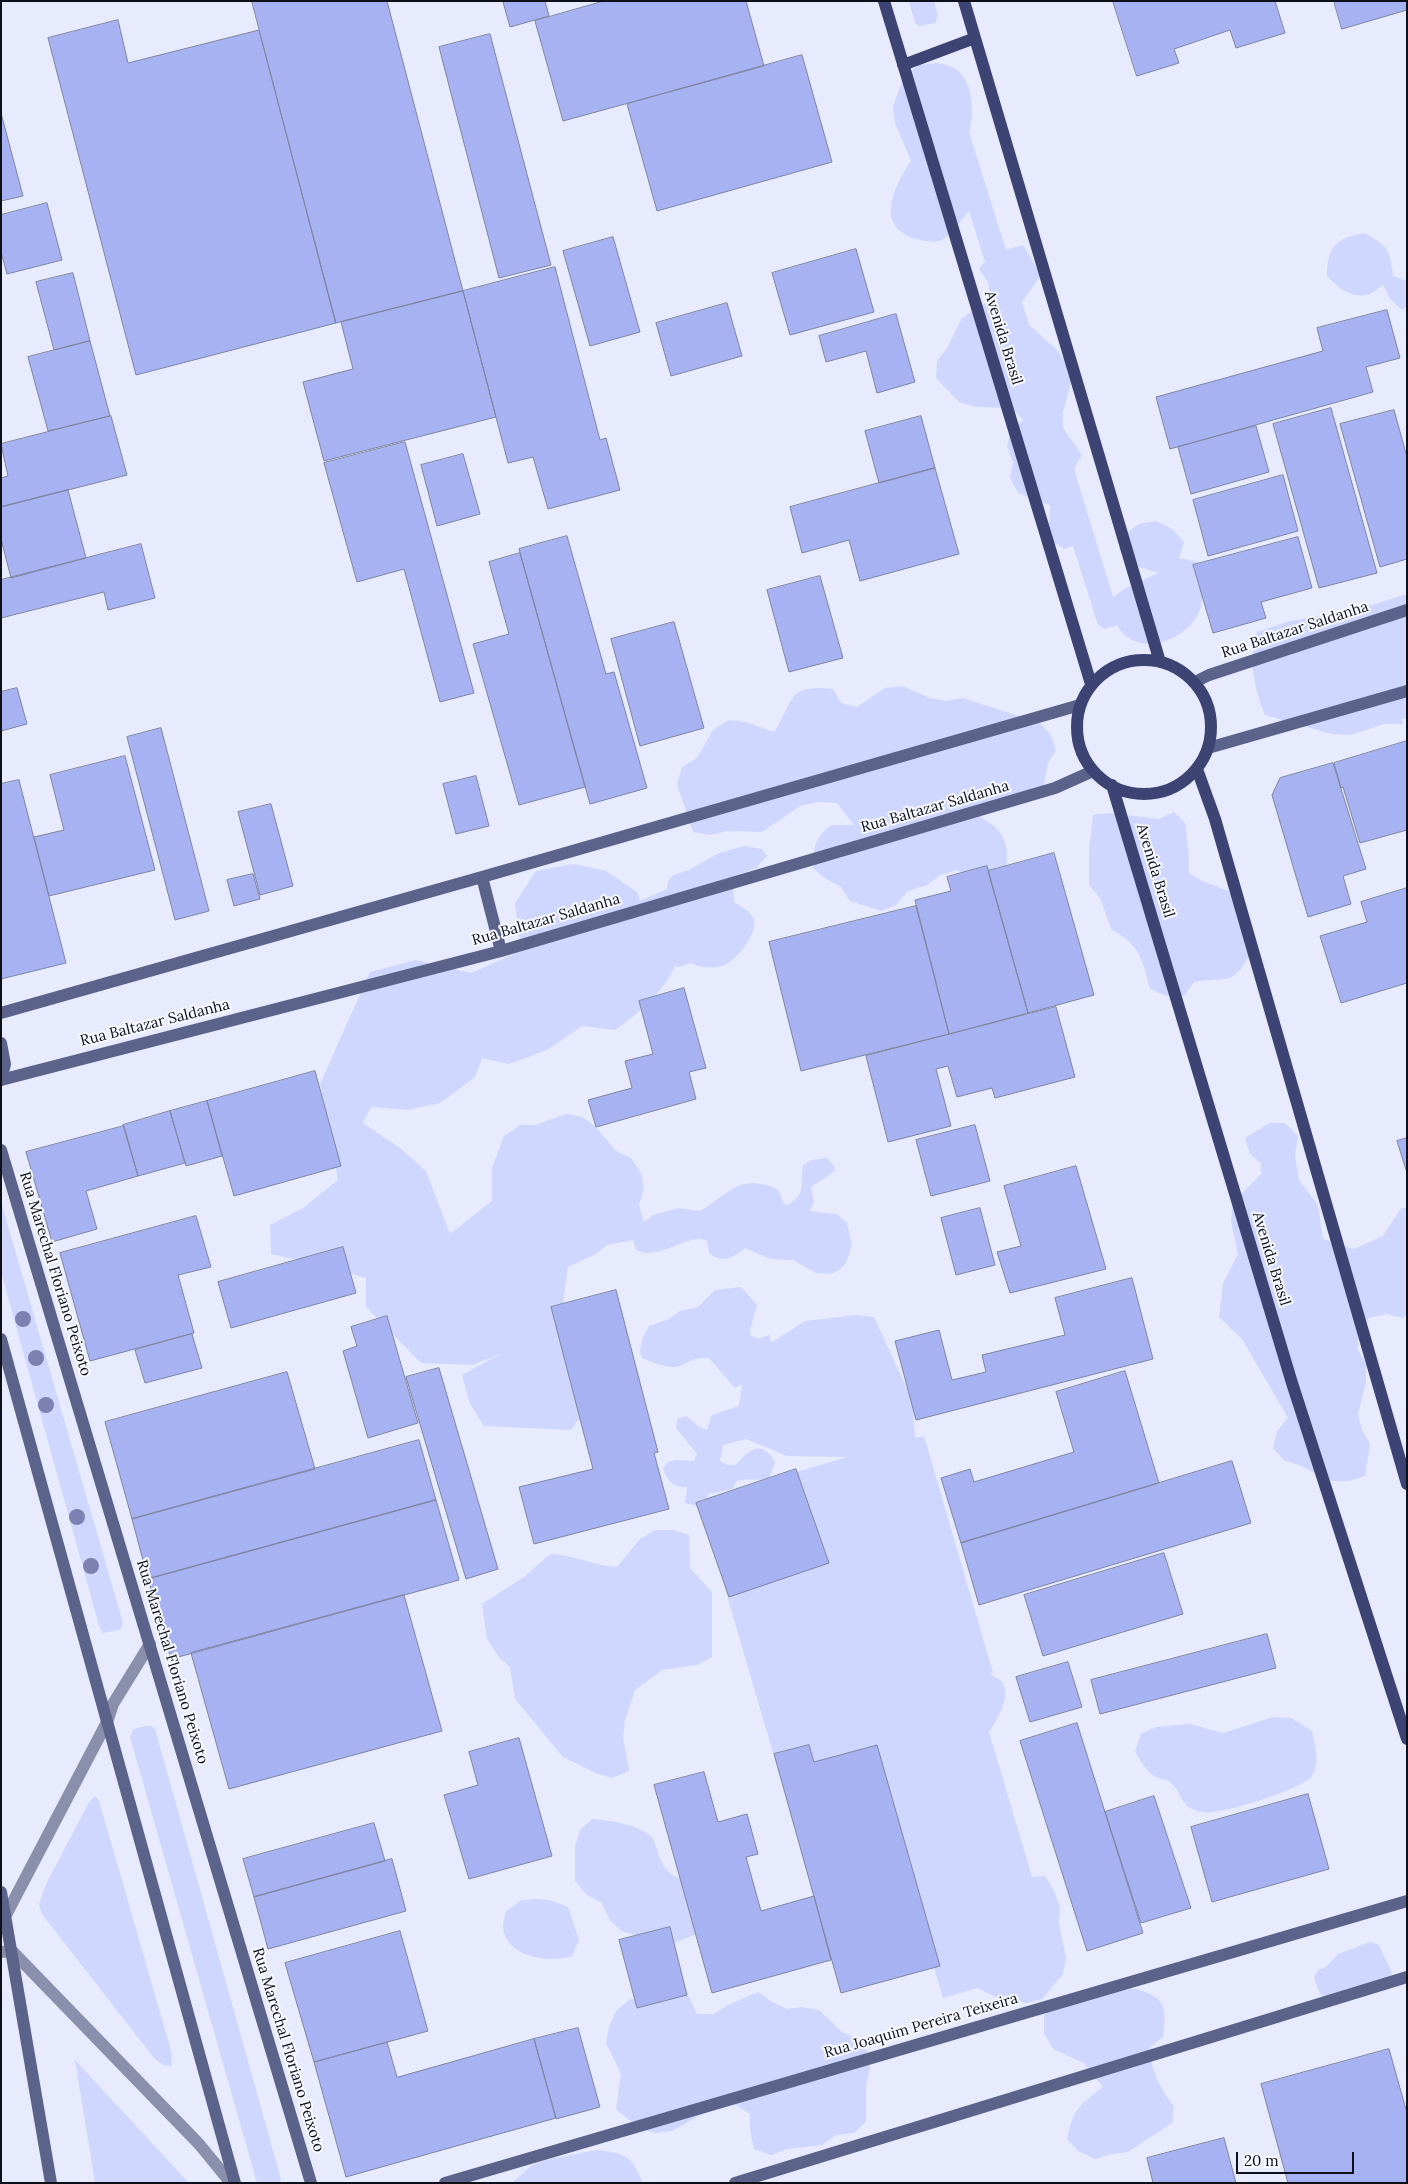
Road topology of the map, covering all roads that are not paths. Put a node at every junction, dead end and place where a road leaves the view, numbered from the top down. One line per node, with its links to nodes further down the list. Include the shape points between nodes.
1 (884, 1): 4 (main road, Avenida Brasil)
2 (964, 1): 3 (main road)
3 (975, 38): 4 (main road); 6 (main road)
4 (903, 65): 8 (main road, Avenida Brasil)
5 (1407, 610): 7 (main road, Rua Baltazar Saldanha)
6 (1160, 662): 7 (main road, via 1176,667); 8 (main road, via 1130,661 1109,669)
7 (1195, 682): 11 (main road, via 1207,702 1211,725)
8 (1091, 684): 10 (main road)
9 (1407, 691): 11 (main road)
10 (1080, 705): 13 (main road, via 1077,728 1082,751); 15 (main road)
11 (1208, 748): 12 (main road)
12 (1197, 769): 14 (main road, via 1179,784 1158,792 1134,793); 22 (main road, via 1215,819)
13 (1093, 771): 14 (main road); 16 (main road, Rua Baltazar Saldanha, via 1055,788)
14 (1112, 786): 25 (main road, Avenida Brasil, via 1292,1383)
15 (482, 878): 16 (main road); 17 (main road)
16 (501, 951): 19 (main road, Rua Baltazar Saldanha)
17 (1, 1013)
18 (1, 1043): 19 (main road, via 5,1064)
19 (1, 1080)
20 (1, 1150): 23 (main road, Rua Marechal Floriano Peixoto)
21 (1, 1340): 24 (main road)
22 (1407, 1484)
23 (150, 1644): 24 (street, via 113,1704); 34 (main road, Rua Marechal Floriano Peixoto)
24 (107, 1722): 28 (street); 33 (main road)
25 (1407, 1739)
26 (1, 1892): 28 (main road)
27 (1407, 1901): 35 (main road, Rua Joaquim Pereira Teixeira)
28 (6, 1915): 29 (main road)
29 (7, 1951): 31 (main road); 32 (street, via 169,2112)
30 (1407, 1977): 36 (main road)
31 (52, 2183)
32 (231, 2183)
33 (235, 2183)
34 (311, 2183)
35 (445, 2183)
36 (735, 2183)

